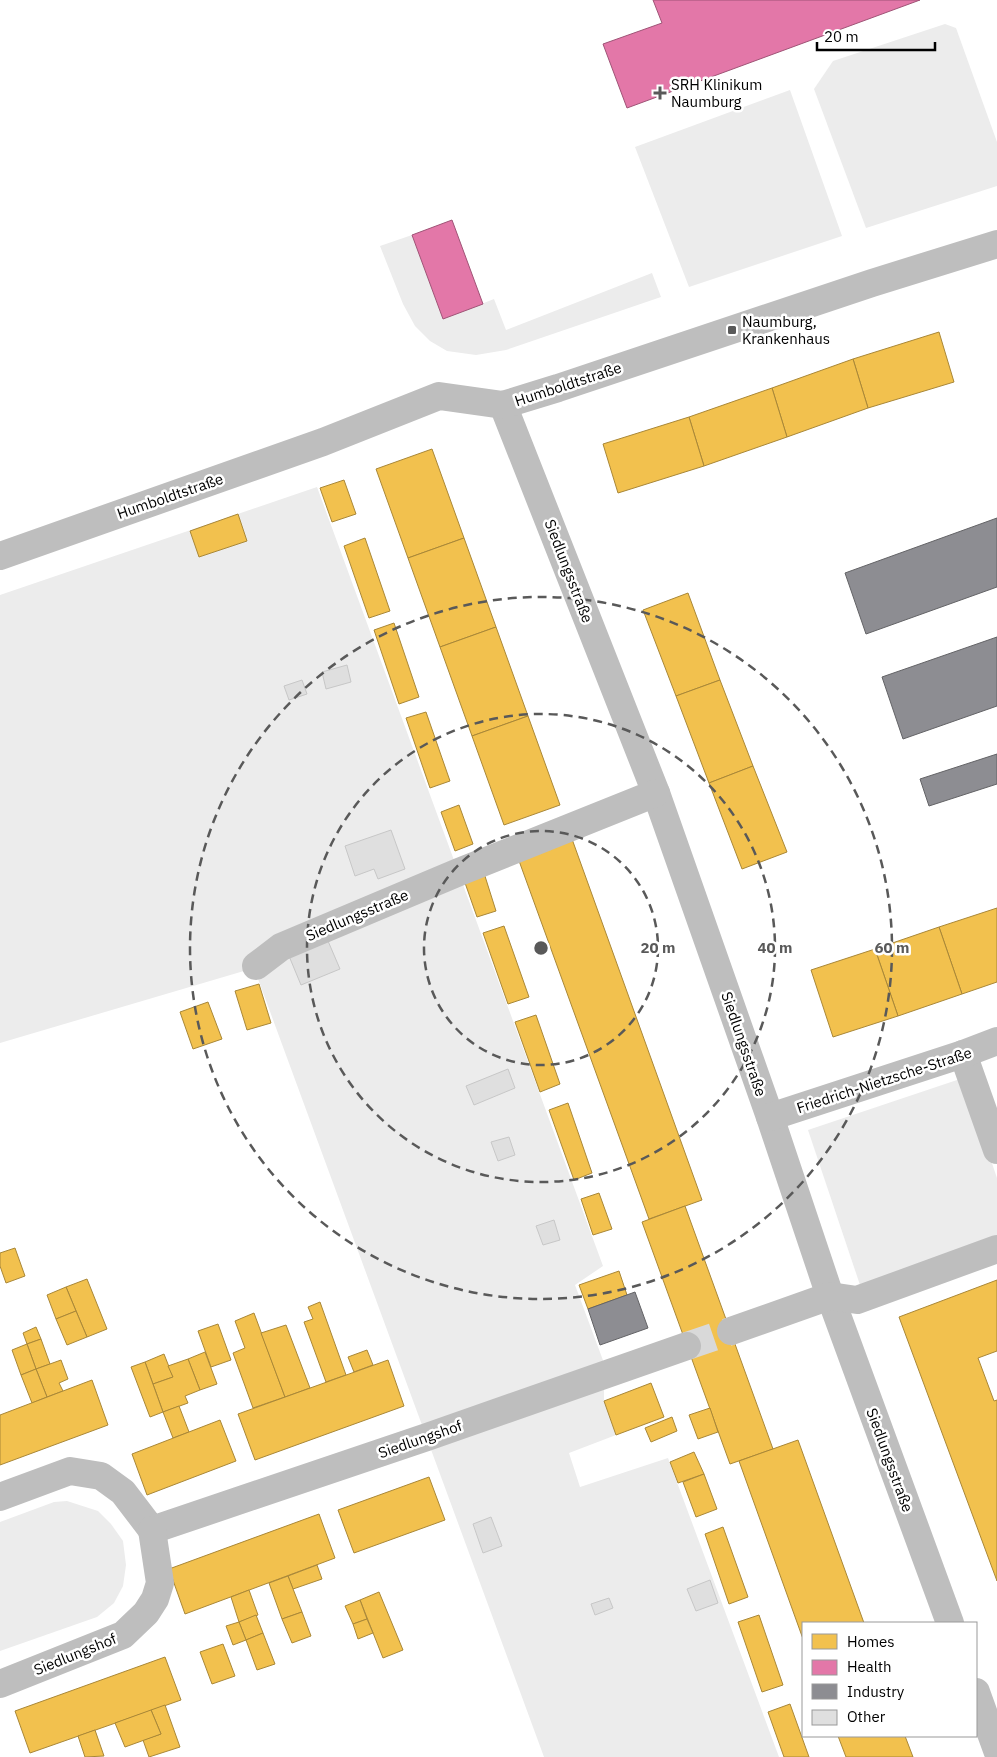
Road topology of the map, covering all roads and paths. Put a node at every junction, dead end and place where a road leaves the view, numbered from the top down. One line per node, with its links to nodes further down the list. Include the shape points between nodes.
1 (997, 244): 2 (street, Humboldtstraße)
2 (503, 405): 3 (street, Humboldtstraße, via 439,396 322,442); 4 (street, Siedlungsstraße)
3 (0, 556)
4 (656, 793): 5 (street, Siedlungsstraße, via 281,947); 8 (street, Siedlungsstraße)
5 (256, 966)
6 (997, 1041): 7 (street, Friedrich-Nietzsche-Straße)
7 (963, 1054): 8 (street, Friedrich-Nietzsche-Straße); 9 (street)
8 (770, 1117): 11 (street, Siedlungsstraße)
9 (997, 1150)
10 (997, 1249): 11 (street, via 857,1300)
11 (830, 1296): 12 (street); 16 (street, Siedlungsstraße)
12 (731, 1331)
13 (687, 1346): 15 (street, Siedlungshof)
14 (0, 1497): 15 (street, Siedlungshof, via 70,1472 101,1476 123,1492)
15 (152, 1530): 17 (street, Siedlungshof, via 160,1583 146,1613 123,1635)
16 (950, 1622)
17 (0, 1684)
18 (977, 1695): 19 (street)
19 (997, 1750)

